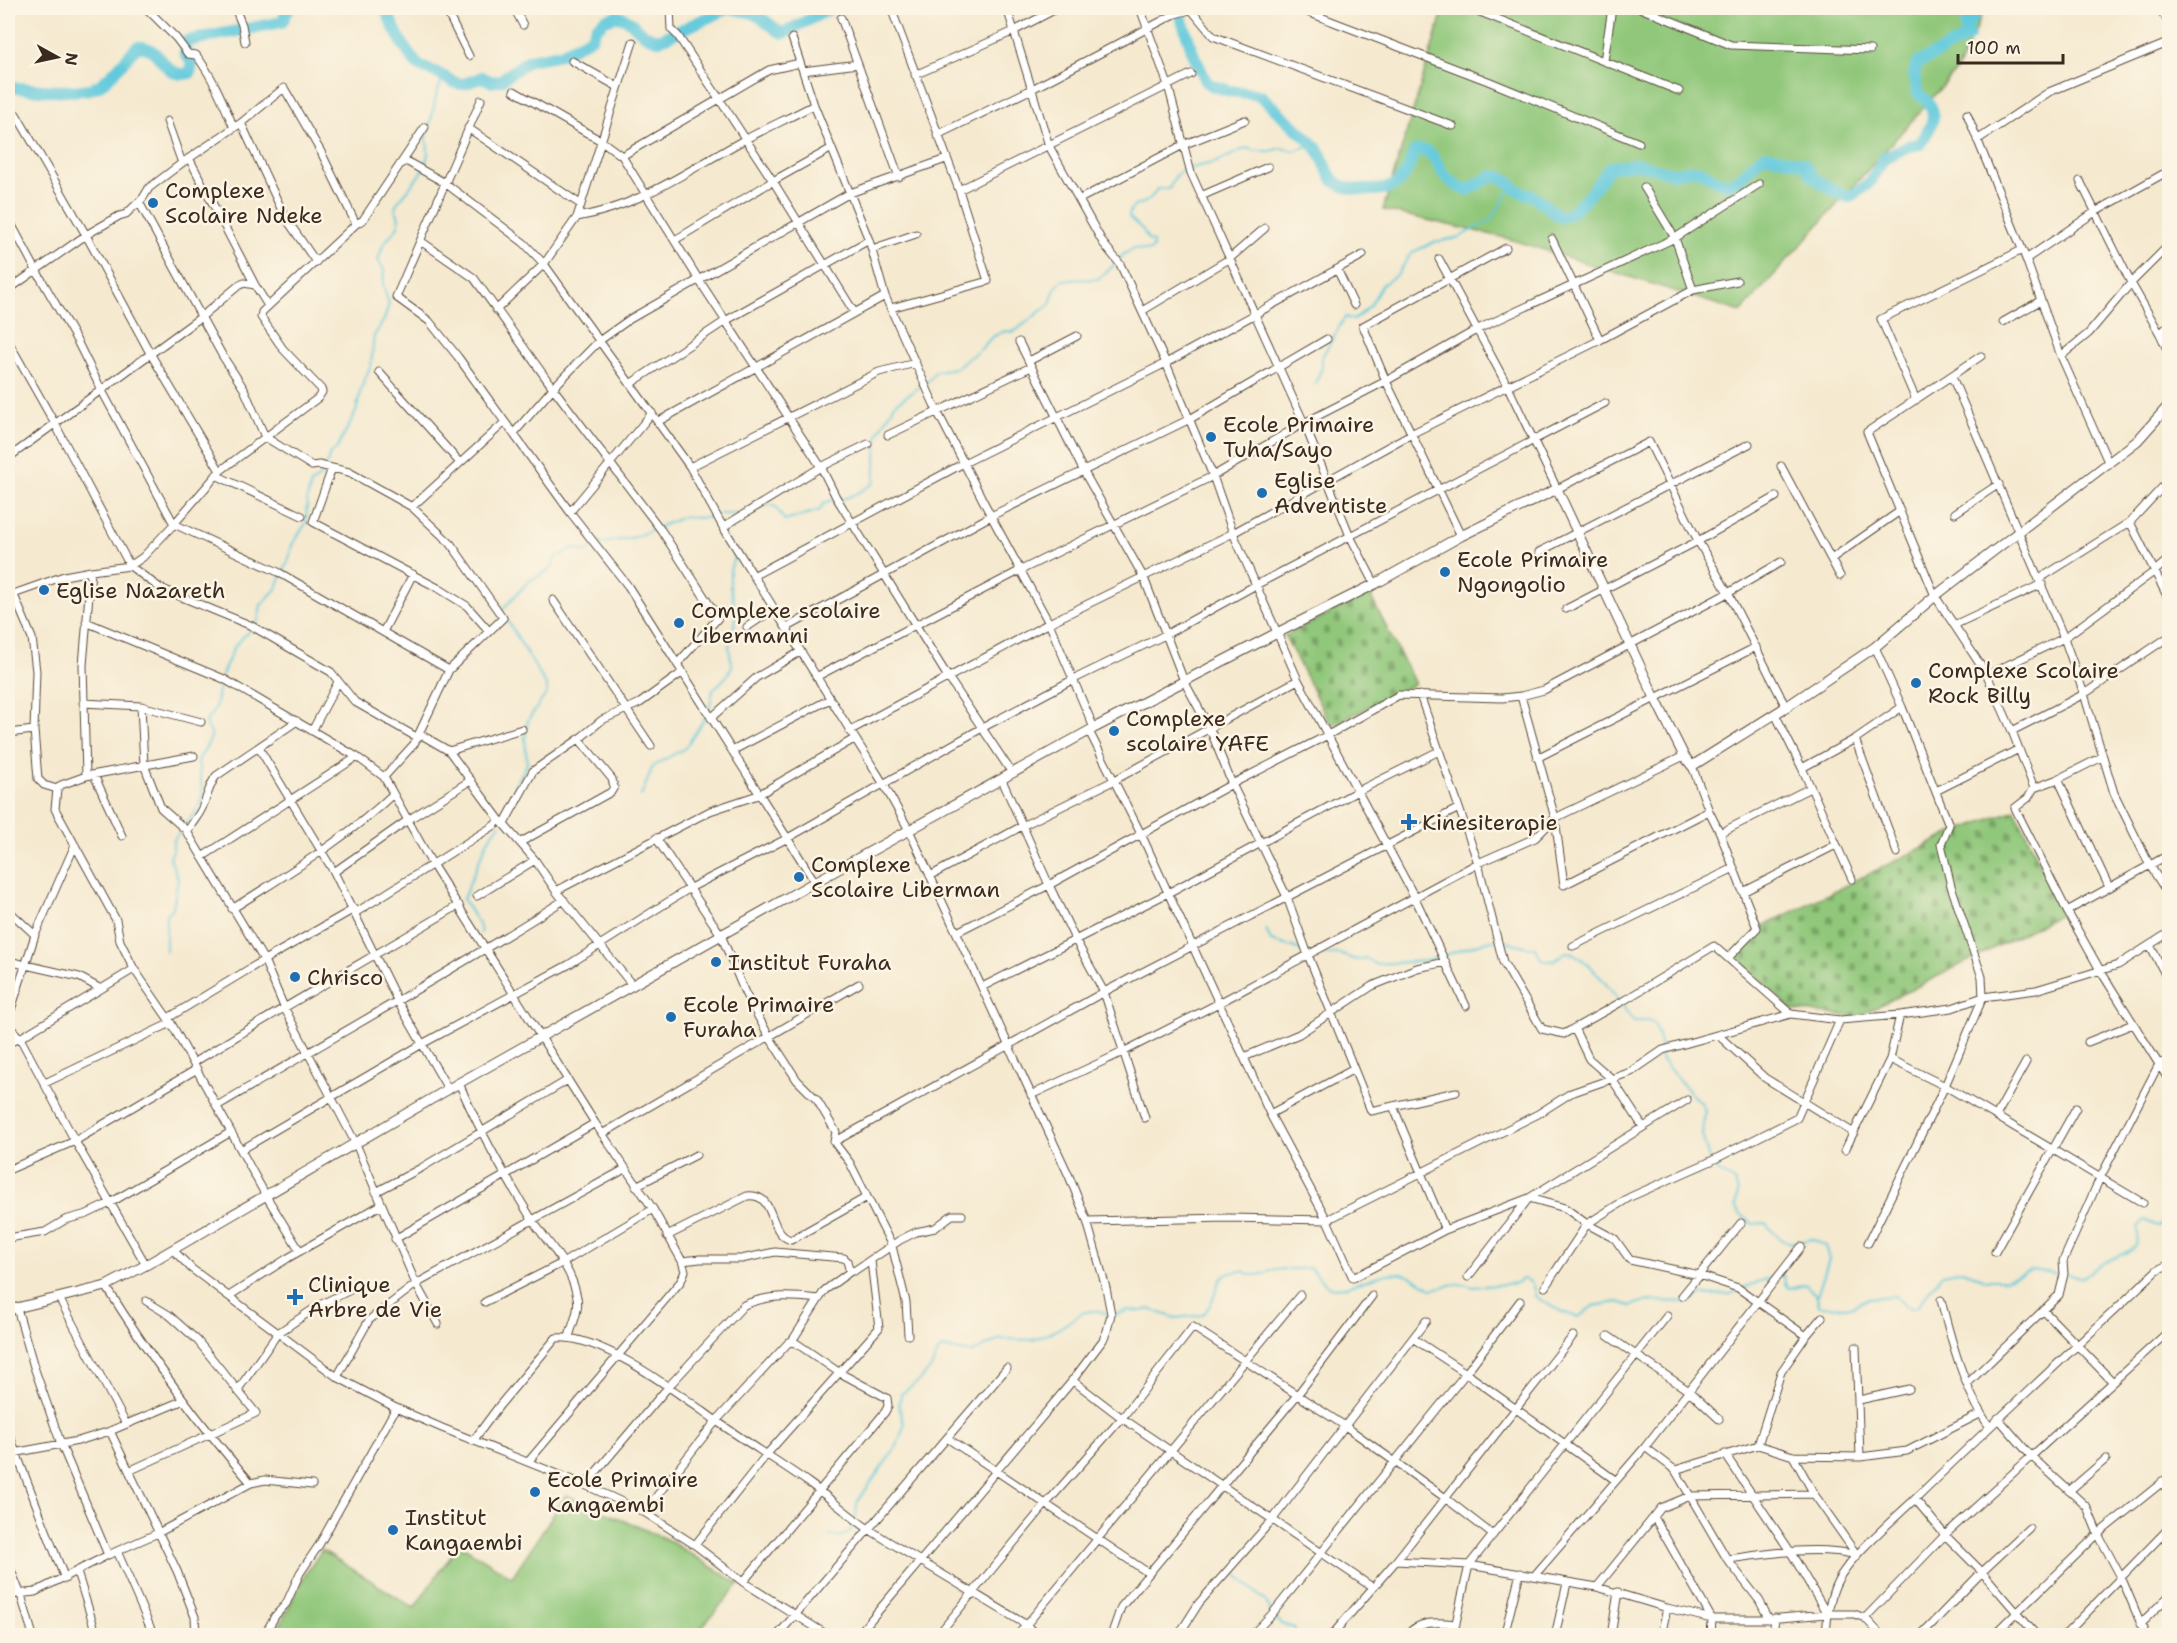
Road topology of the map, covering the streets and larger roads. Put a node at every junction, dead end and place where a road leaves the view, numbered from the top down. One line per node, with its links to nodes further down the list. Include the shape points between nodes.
1 (146, 8): 49 (street, via 188,54 196,55 207,68)
2 (235, 8): 22 (street)
3 (445, 8): 26 (street)
4 (514, 8): 18 (street)
5 (670, 8): 40 (street, via 671,28)
6 (891, 8): 33 (street)
7 (1007, 8): 20 (street)
8 (1058, 8): 20 (street)
9 (1140, 8): 19 (street)
10 (1297, 8): 55 (street)
11 (1470, 8): 28 (street)
12 (1612, 8): 28 (street)
13 (1640, 8): 25 (street, via 1731,45)
14 (2159, 8): 17 (street)
15 (1190, 9): 19 (street); 47 (street, via 1213,36)
16 (841, 18): 30 (street)
17 (2169, 24)
18 (523, 25)
19 (1148, 28): 34 (street); 36 (street)
20 (1014, 31): 33 (street); 36 (street)
21 (792, 38): 29 (street)
22 (245, 39)
23 (633, 42): 35 (street)
24 (2169, 42): 53 (street, via 2049,92)
25 (1870, 50)
26 (469, 56)
27 (572, 61): 35 (street)
28 (1604, 61): 38 (street)
29 (800, 63): 31 (street); 40 (street, via 769,70)
30 (858, 64): 31 (street); 66 (street)
31 (803, 71): 41 (street)
32 (1191, 74): 34 (street)
33 (915, 75): 51 (street)
34 (1168, 85): 56 (street); 57 (street)
35 (618, 87): 54 (street)
36 (1032, 89): 51 (street); 57 (street)
37 (514, 91): 54 (street)
38 (1678, 91)
39 (481, 100): 50 (street)
40 (718, 100): 52 (street); 59 (street)
41 (814, 105): 52 (street); 58 (street)
42 (16, 114): 86 (street)
43 (1967, 114): 53 (street)
44 (1245, 120): 56 (street)
45 (167, 121): 62 (street)
46 (241, 123): 49 (street); 83 (street, via 284,88); 100 (street, via 285,217)
47 (1453, 126)
48 (424, 127): 63 (street)
49 (234, 128): 60 (street)
50 (468, 128): 69 (street); 78 (street)
51 (937, 135): 61 (street)
52 (745, 140): 67 (street); 74 (street)
53 (1977, 140): 95 (street)
54 (603, 142): 59 (street); 78 (street)
55 (1639, 143)
56 (1183, 145): 75 (street); 76 (street)
57 (1049, 146): 72 (street); 76 (street)
58 (832, 148): 67 (street); 73 (street)
59 (622, 156): 74 (street)
60 (189, 158): 62 (street); 109 (street)
61 (946, 159): 66 (street); 72 (street)
62 (182, 163): 77 (street, via 149,188)
63 (400, 164): 69 (street, via 406,161); 83 (street, via 363,220)
64 (1268, 167): 75 (street)
65 (2163, 174): 79 (street)
66 (899, 177): 73 (street)
67 (773, 181): 82 (street); 89 (street)
68 (2080, 181): 79 (street)
69 (445, 183): 91 (street); 102 (street, via 524,243)
70 (1759, 184): 87 (street)
71 (1644, 187): 87 (street)
72 (959, 190): 117 (street, via 988,281)
73 (850, 193): 82 (street); 90 (street)
74 (646, 195): 80 (street); 89 (street)
75 (1201, 195): 97 (street)
76 (1080, 200): 119 (street, via 1118,261)
77 (139, 202): 86 (street, via 126,214); 122 (street)
78 (580, 204): 80 (street)
79 (2095, 212): 99 (street); 108 (street)
80 (577, 217): 102 (street)
81 (8, 218): 104 (street)
82 (799, 222): 101 (street); 106 (street)
83 (356, 224): 100 (street)
84 (1265, 228): 97 (street)
85 (916, 234): 94 (street)
86 (86, 235): 104 (street); 134 (street)
87 (1675, 238): 110 (street); 112 (street)
88 (1552, 239): 110 (street)
89 (675, 240): 106 (street)
90 (869, 240): 94 (street); 101 (street)
91 (422, 242): 118 (street, via 474,278); 158 (street, via 396,297 429,321)
92 (2169, 244): 108 (street)
93 (1506, 248): 105 (street)
94 (872, 249): 113 (street)
95 (2022, 250): 99 (street); 150 (street, via 1881,320)
96 (1363, 255): 103 (street)
97 (1229, 259): 119 (street); 121 (street)
98 (1439, 259): 105 (street)
99 (2026, 259): 114 (street)
100 (316, 262): 116 (street)
101 (825, 263): 120 (street); 123 (street)
102 (544, 264): 118 (street); 132 (street)
103 (1337, 269): 115 (street); 121 (street)
104 (36, 270): 111 (street); 149 (street)
105 (1451, 279): 126 (street); 145 (street, via 1363,326)
106 (699, 280): 123 (street); 132 (street)
107 (1737, 280): 112 (street)
108 (2131, 283): 127 (street); 136 (street, via 2089,333)
109 (255, 285): 116 (street); 122 (street, via 238,286)
110 (1575, 286): 126 (street); 130 (street)
111 (8, 290)
112 (1693, 290): 130 (street)
113 (885, 296): 117 (street); 120 (street)
114 (2040, 301): 124 (street); 136 (street)
115 (1354, 304)
116 (268, 306): 165 (street, via 261,318 322,392)
117 (891, 308): 138 (street)
118 (496, 310): 148 (street)
119 (1142, 311): 139 (street)
120 (854, 312): 141 (street)
121 (1253, 314): 139 (street); 142 (street)
122 (201, 317): 134 (street); 165 (street, via 243,389)
123 (727, 320): 141 (street); 146 (street)
124 (2003, 322)
125 (2169, 324): 127 (street)
126 (1478, 329): 145 (street); 147 (street)
127 (2160, 334): 137 (street)
128 (1077, 336): 140 (street)
129 (1328, 339): 142 (street)
130 (1600, 340): 147 (street)
131 (8, 341): 161 (street)
132 (599, 341): 146 (street); 148 (street)
133 (1019, 342): 140 (street)
134 (150, 353): 149 (street); 179 (street)
135 (1981, 356): 144 (street)
136 (2061, 356): 173 (street)
137 (2169, 356)
138 (916, 363): 153 (street); 156 (street, via 879,372)
139 (1166, 363): 155 (street); 157 (street)
140 (1030, 364): 153 (street); 155 (street)
141 (756, 367): 156 (street); 159 (street)
142 (1278, 367): 157 (street); 160 (street)
143 (379, 372): 170 (street)
144 (1952, 376): 150 (street); 183 (street)
145 (1386, 381): 160 (street); 163 (street)
146 (630, 384): 154 (street)
147 (1508, 387): 163 (street); 166 (street)
148 (553, 388): 162 (street); 171 (street)
149 (101, 389): 161 (street); 196 (street)
150 (1916, 400): 189 (street, via 1867,432)
151 (1605, 403): 166 (street)
152 (2169, 404): 173 (street, via 2137,441)
153 (937, 411): 164 (street); 172 (street)
154 (652, 413): 159 (street); 171 (street)
155 (1057, 417): 172 (street); 178 (street)
156 (789, 419): 176 (street); 177 (street)
157 (1190, 419): 178 (street); 180 (street)
158 (506, 422): 162 (street); 170 (street)
159 (659, 422): 176 (street)
160 (1304, 423): 180 (street); 182 (street)
161 (55, 424): 169 (street); 209 (street)
162 (514, 433): 190 (street)
163 (1411, 434): 182 (street); 186 (street)
164 (888, 435)
165 (265, 437): 175 (street, via 312,466); 179 (street)
166 (1533, 440): 185 (street); 186 (street)
167 (868, 444): 177 (street)
168 (1749, 444): 184 (street)
169 (8, 458)
170 (460, 463): 188 (street)
171 (610, 463): 190 (street); 245 (street, via 659,528 718,618)
172 (964, 464): 193 (street); 195 (street)
173 (2109, 464): 201 (street)
174 (1781, 466): 207 (street)
175 (330, 467): 188 (street, via 349,472); 214 (street, via 313,522)
176 (690, 467): 198 (street)
177 (821, 467): 195 (street); 198 (street)
178 (1084, 472): 193 (street); 197 (street)
179 (218, 473): 192 (street); 196 (street)
180 (1213, 476): 197 (street); 199 (street)
181 (2169, 479): 194 (street)
182 (1326, 480): 199 (street); 202 (street)
183 (1999, 484): 191 (street); 201 (street)
184 (1670, 485): 185 (street, via 1649,442); 200 (street); 204 (street)
185 (1557, 489): 200 (street); 203 (street)
186 (1439, 490): 202 (street); 203 (street)
187 (1776, 496): 204 (street)
188 (412, 507): 235 (street, via 451,544 503,618)
189 (1900, 511): 207 (street); 224 (street)
190 (570, 512): 245 (street, via 628,586)
191 (1955, 513)
192 (302, 516)
193 (991, 516): 210 (street); 213 (street)
194 (2130, 522): 212 (street); 218 (street)
195 (852, 523): 213 (street); 215 (street)
196 (174, 524): 209 (street); 236 (street, via 281,574)
197 (1113, 526): 210 (street); 217 (street)
198 (723, 527): 215 (street)
199 (1233, 533): 217 (street); 220 (street)
200 (1578, 533): 205 (street); 221 (street)
201 (2020, 533): 218 (street); 224 (street)
202 (1350, 536): 219 (street); 220 (street)
203 (1461, 536): 219 (street)
204 (1698, 541): 221 (street); 222 (street)
205 (1539, 552)
206 (2169, 558): 212 (street)
207 (1832, 559): 216 (street)
208 (1781, 562): 222 (street)
209 (130, 566): 211 (street); 254 (street, via 160,588 252,627 331,672)
210 (1022, 570): 230 (street); 232 (street)
211 (92, 572): 223 (street, via 64,576); 229 (street)
212 (2156, 572): 226 (street); 240 (street)
213 (885, 573): 232 (street); 234 (street)
214 (413, 574): 235 (street, via 467,606); 236 (street)
215 (753, 576): 227 (street)
216 (1840, 576)
217 (1144, 578): 230 (street); 238 (street)
218 (2041, 582): 231 (street); 240 (street)
219 (1375, 584): 237 (street)
220 (1256, 585): 237 (street); 238 (street)
221 (1606, 590): 228 (street); 241 (street)
222 (1728, 593): 241 (street); 242 (street)
223 (9, 595): 273 (street, via 32,638 37,691)
224 (1935, 596): 231 (street); 243 (street)
225 (553, 600): 264 (street)
226 (2169, 602)
227 (774, 609): 233 (street); 234 (street)
228 (1566, 609)
229 (86, 622): 260 (street); 267 (street, via 221,678)
230 (1050, 623): 250 (street); 251 (street)
231 (1954, 625): 248 (street)
232 (917, 626): 249 (street); 250 (street)
233 (747, 627)
234 (786, 628): 244 (street)
235 (489, 631): 246 (street)
236 (383, 632): 246 (street)
237 (1277, 633): 252 (street); 253 (street)
238 (1165, 635): 251 (street); 253 (street)
239 (2169, 636): 255 (street)
240 (2064, 638): 248 (street); 255 (street)
241 (1630, 645): 257 (street, via 1544,690); 258 (street)
242 (1756, 647): 258 (street); 263 (street)
243 (1875, 647): 262 (street); 263 (street)
244 (800, 652): 249 (street); 266 (street, via 757,677)
245 (677, 664): 247 (street)
246 (449, 669): 279 (street)
247 (683, 672): 264 (street); 266 (street)
248 (1987, 675): 276 (street)
249 (816, 677): 259 (street)
250 (948, 677): 269 (street); 275 (street)
251 (1072, 680): 269 (street); 271 (street)
252 (1298, 680): 272 (street); 278 (street)
253 (1184, 681): 271 (street); 272 (street)
254 (338, 682): 274 (street); 279 (street, via 355,702)
255 (2084, 694): 276 (street); 292 (street)
256 (1420, 695): 257 (street, via 1478,699); 278 (street, via 1398,694); 288 (street)
257 (1521, 696): 293 (street)
258 (1655, 698): 290 (street); 293 (street)
259 (830, 699): 275 (street); 287 (street)
260 (83, 703): 261 (street); 299 (street)
261 (141, 706): 268 (street); 294 (street)
262 (1902, 706): 282 (street); 310 (street)
263 (1786, 707): 265 (street)
264 (626, 710): 280 (street, via 602,720); 283 (street)
265 (1775, 714): 295 (street); 296 (street)
266 (711, 718): 287 (street)
267 (297, 721): 274 (street); 284 (street)
268 (201, 722)
269 (982, 728): 297 (street); 305 (street)
270 (522, 729): 286 (street)
271 (1091, 729): 297 (street); 304 (street)
272 (1210, 729): 304 (street); 306 (street)
273 (34, 730): 277 (street); 309 (street, via 38,779)
274 (312, 731): 291 (street)
275 (849, 731): 281 (street)
276 (2012, 731): 285 (street)
277 (8, 733)
278 (1328, 735): 306 (street); 311 (street)
279 (419, 736): 286 (street); 300 (street)
280 (579, 739): 319 (street, via 533,771); 328 (street, via 615,787)
281 (854, 739): 305 (street); 313 (street)
282 (1855, 739): 296 (street); 334 (street)
283 (651, 746)
284 (259, 748): 314 (street); 321 (street, via 216,776 201,812)
285 (2019, 749): 308 (street); 310 (street)
286 (449, 751): 302 (street)
287 (732, 751): 313 (street)
288 (1439, 751): 311 (street); 315 (street)
289 (194, 756): 294 (street)
290 (1684, 756): 295 (street); 317 (street)
291 (357, 757): 300 (street); 314 (street)
292 (2102, 757): 301 (street); 340 (street, via 2114,793)
293 (1537, 758): 317 (street)
294 (144, 765): 298 (street); 321 (street, via 161,808)
295 (1692, 766): 316 (street)
296 (1802, 768): 307 (street)
297 (1012, 774): 303 (street)
298 (94, 775): 299 (street); 325 (street)
299 (86, 776): 309 (street)
300 (384, 777): 312 (street)
301 (2058, 779): 308 (street); 347 (street)
302 (471, 780): 318 (street); 319 (street)
303 (1002, 780): 320 (street); 322 (street)
304 (1113, 781): 320 (street); 324 (street)
305 (883, 783): 322 (street); 327 (street)
306 (1232, 784): 324 (street); 329 (street)
307 (1810, 788): 323 (street); 331 (street)
308 (2034, 788): 361 (street, via 2015,808)
309 (57, 789): 330 (street, via 56,809)
310 (1936, 791): 388 (street, via 1949,825 1941,844 1982,977)
311 (1356, 792): 329 (street); 332 (street)
312 (393, 794): 318 (street); 333 (street)
313 (758, 795): 326 (street, via 710,811); 327 (street)
314 (291, 800): 333 (street); 336 (street)
315 (1459, 808): 332 (street); 338 (street)
316 (1708, 811): 317 (street, via 1564,885); 323 (street)
317 (1555, 818): 338 (street, via 1535,838)
318 (408, 820): 339 (street); 342 (street)
319 (502, 822): 328 (street); 339 (street)
320 (1024, 825): 343 (street); 346 (street)
321 (185, 830): 336 (street)
322 (909, 830): 343 (street); 345 (street)
323 (1720, 832): 341 (street)
324 (1141, 834): 346 (street); 351 (street)
325 (122, 836)
326 (656, 838): 348 (street); 349 (street)
327 (786, 839): 345 (street); 348 (street)
328 (521, 842): 337 (street)
329 (1261, 843): 351 (street); 353 (street)
330 (75, 845): 364 (street); 379 (street, via 116,920 120,941)
331 (1836, 845): 344 (street); 350 (street)
332 (1386, 846): 353 (street); 355 (street)
333 (322, 852): 342 (street); 358 (street)
334 (1897, 853)
335 (2169, 854): 340 (street)
336 (202, 857): 358 (street)
337 (535, 860): 349 (street); 352 (street)
338 (1479, 863): 355 (street); 401 (street, via 1503,962 1542,1029 1564,1034)
339 (432, 864): 357 (street); 360 (street)
340 (2149, 864): 347 (street); 354 (street)
341 (1734, 868): 350 (street); 369 (street)
342 (334, 872): 360 (street)
343 (930, 876): 362 (street)
344 (1852, 879)
345 (815, 882): 365 (street)
346 (1049, 885): 362 (street); 366 (street)
347 (2109, 887): 361 (street)
348 (690, 888): 365 (street); 367 (street)
349 (556, 891): 356 (street)
350 (1743, 892): 375 (street, via 1756,928)
351 (1168, 893): 366 (street); 370 (street)
352 (477, 896)
353 (1287, 897): 370 (street); 373 (street)
354 (2169, 897)
355 (1415, 898): 373 (street); 374 (street)
356 (564, 900): 367 (street); 371 (street)
357 (459, 904): 371 (street); 372 (street)
358 (232, 909): 376 (street)
359 (8, 910): 364 (street)
360 (354, 911): 372 (street); 376 (street)
361 (2067, 911): 380 (street)
362 (957, 932): 384 (street)
363 (2169, 932): 368 (street)
364 (35, 935): 378 (street)
365 (721, 935): 383 (street); 405 (street, via 745,993)
366 (1075, 939): 384 (street); 386 (street)
367 (598, 944): 383 (street); 387 (street)
368 (2150, 945): 380 (street, via 2118,965); 382 (street)
369 (1573, 946)
370 (1192, 947): 386 (street); 390 (street)
371 (487, 950): 387 (street); 389 (street)
372 (376, 955): 389 (street); 392 (street)
373 (1308, 955): 390 (street); 393 (street)
374 (1444, 958): 391 (street); 393 (street, via 1372,986)
375 (1728, 958): 394 (street); 401 (street, via 1714,946)
376 (264, 960): 392 (street); 398 (street)
377 (8, 961): 378 (street)
378 (25, 966): 385 (street, via 79,977); 396 (street)
379 (134, 969): 385 (street); 398 (street)
380 (2100, 970): 388 (street, via 2036,990); 399 (street)
381 (859, 984): 405 (street)
382 (2169, 984)
383 (633, 986): 403 (street)
384 (982, 987): 409 (street)
385 (101, 989): 404 (street)
386 (1104, 992): 409 (street); 410 (street)
387 (513, 993): 403 (street); 408 (street)
388 (1983, 997): 395 (street, via 1952,1008); 424 (street)
389 (398, 1002): 408 (street); 411 (street)
390 (1219, 1003): 410 (street); 412 (street)
391 (1466, 1006)
392 (284, 1007): 411 (street); 417 (street)
393 (1332, 1013): 412 (street, via 1299,1034); 418 (street)
394 (1791, 1014): 397 (street); 402 (street)
395 (1900, 1015): 397 (street); 413 (street)
396 (8, 1019)
397 (1840, 1020): 430 (street)
398 (170, 1021): 417 (street); 422 (street)
399 (2133, 1024): 406 (street); 416 (street)
400 (8, 1025): 404 (street)
401 (1574, 1028): 419 (street, via 1589,1059)
402 (1718, 1035): 419 (street, via 1661,1051 1631,1072); 430 (street, via 1765,1078)
403 (540, 1037): 420 (street); 423 (street)
404 (20, 1038): 407 (street); 422 (street)
405 (770, 1038): 442 (street); 444 (street, via 797,1080 817,1100 836,1132)
406 (2088, 1042)
407 (8, 1043)
408 (422, 1044): 425 (street); 428 (street)
409 (1008, 1044): 427 (street); 444 (street)
410 (1125, 1051): 427 (street); 436 (street)
411 (307, 1052): 428 (street); 431 (street)
412 (1244, 1057): 434 (street)
413 (1890, 1059): 424 (street); 441 (street)
414 (2169, 1059): 416 (street)
415 (2026, 1062): 435 (street)
416 (2159, 1064): 421 (street); 454 (street)
417 (195, 1066): 431 (street); 443 (street)
418 (1354, 1069): 432 (street, via 1371,1111); 434 (street)
419 (1612, 1079): 438 (street); 452 (street, via 1571,1093)
420 (568, 1080): 437 (street); 439 (street)
421 (2169, 1082)
422 (45, 1083): 443 (street)
423 (459, 1083): 425 (street); 439 (street)
424 (1945, 1086): 435 (street); 474 (street)
425 (448, 1089): 445 (street)
426 (1456, 1092): 432 (street)
427 (1031, 1095): 467 (street)
428 (330, 1099): 445 (street); 447 (street)
429 (1687, 1100): 438 (street)
430 (1803, 1103): 441 (street); 469 (street, via 1797,1118 1630,1197)
431 (217, 1106): 440 (street)
432 (1393, 1106): 452 (street)
433 (2076, 1108): 446 (street)
434 (1270, 1113): 466 (street)
435 (1996, 1116): 446 (street)
436 (1145, 1118)
437 (595, 1124): 442 (street); 453 (street)
438 (1643, 1127): 459 (street)
439 (483, 1131): 453 (street); 456 (street)
440 (231, 1132): 447 (street); 460 (street)
441 (1854, 1133): 448 (street)
442 (602, 1134): 451 (street)
443 (75, 1141): 450 (street); 460 (street)
444 (834, 1142): 458 (street)
445 (356, 1144): 456 (street); 457 (street)
446 (2051, 1149): 454 (street); 479 (street)
447 (241, 1150): 457 (street)
448 (1845, 1150)
449 (696, 1155): 455 (street)
450 (8, 1169)
451 (625, 1169): 455 (street); 465 (street)
452 (1420, 1174): 466 (street); 470 (street)
453 (506, 1175): 465 (street); 473 (street)
454 (2100, 1178): 461 (street); 504 (street, via 2063,1261 2059,1295)
455 (636, 1186): 463 (street)
456 (376, 1192): 462 (street)
457 (265, 1194): 477 (street); 478 (street)
458 (867, 1197): 471 (street, via 791,1240 782,1236 766,1204 755,1195); 475 (street)
459 (1529, 1198): 469 (street, via 1565,1208); 470 (street); 487 (street)
460 (110, 1203): 472 (street, via 45,1232); 484 (street)
461 (2143, 1203)
462 (383, 1208): 473 (street); 478 (street, via 379,1206)
463 (653, 1209): 471 (street); 482 (street)
464 (962, 1215): 475 (street, via 952,1215 935,1228 916,1232)
465 (532, 1219): 482 (street); 488 (street)
466 (1327, 1220): 467 (street); 470 (street, via 1353,1278)
467 (1087, 1221): 527 (street, via 1111,1316 1103,1341)
468 (1741, 1223): 486 (street)
469 (1587, 1224): 486 (street, via 1615,1239 1630,1260); 491 (street)
470 (1445, 1230)
471 (667, 1236): 480 (street)
472 (8, 1238)
473 (395, 1239): 488 (street)
474 (1868, 1243)
475 (892, 1246): 481 (street); 511 (street, via 906,1302)
476 (1800, 1247): 502 (street)
477 (173, 1250): 484 (street); 493 (street)
478 (300, 1251): 493 (street)
479 (1995, 1252)
480 (682, 1261): 485 (street, via 741,1259 783,1251 844,1258); 521 (street, via 685,1271 681,1281)
481 (871, 1261): 485 (street); 524 (street, via 879,1328)
482 (564, 1262): 501 (street); 515 (street, via 578,1305)
483 (2169, 1264): 518 (street, via 2157,1270)
484 (146, 1265): 490 (street)
485 (851, 1271): 497 (street)
486 (1698, 1275): 495 (street); 502 (street, via 1739,1290)
487 (1468, 1277)
488 (416, 1284): 508 (street); 526 (street, via 369,1320)
489 (360, 1285): 510 (street, via 318,1306)
490 (106, 1286): 496 (street); 536 (street)
491 (1545, 1287)
492 (1300, 1295): 522 (street)
493 (229, 1296): 510 (street)
494 (1372, 1296): 534 (street)
495 (1682, 1296)
496 (59, 1298): 503 (street); 544 (street)
497 (819, 1299): 517 (street); 530 (street, via 785,1295 759,1298 744,1305)
498 (1941, 1300): 529 (street, via 1953,1350)
499 (146, 1301): 532 (street, via 197,1340)
500 (1520, 1301): 525 (street)
501 (485, 1302)
502 (1758, 1303): 514 (street); 533 (street)
503 (10, 1309): 552 (street)
504 (2043, 1310): 518 (street); 529 (street)
505 (1667, 1316): 520 (street)
506 (1822, 1317): 514 (street)
507 (1426, 1321): 516 (street)
508 (438, 1324)
509 (2169, 1330): 528 (street)
510 (278, 1333): 526 (street); 532 (street)
511 (908, 1335)
512 (1574, 1336): 538 (street)
513 (1608, 1336): 520 (street)
514 (1806, 1336): 554 (street, via 1781,1372)
515 (569, 1337): 521 (street); 551 (street, via 556,1338)
516 (1414, 1339): 525 (street); 545 (street)
517 (792, 1341): 524 (street); 543 (street)
518 (2079, 1345): 528 (street); 541 (street)
519 (1856, 1347): 535 (street)
520 (1638, 1355): 533 (street); 553 (street)
521 (618, 1356): 530 (street); 564 (street)
522 (1245, 1361): 534 (street); 540 (street, via 1192,1327); 556 (street)
523 (1007, 1368): 550 (street)
524 (840, 1373): 558 (street); 576 (street, via 887,1398 888,1406)
525 (1466, 1373): 538 (street); 565 (street)
526 (337, 1377): 537 (street)
527 (1072, 1380): 540 (street); 568 (street)
528 (2112, 1381): 562 (street)
529 (1968, 1383): 539 (street)
530 (669, 1386): 543 (street); 575 (street)
531 (1909, 1389): 535 (street)
532 (237, 1391): 549 (street, via 256,1413)
533 (1689, 1391): 542 (street); 555 (street)
534 (1298, 1394): 545 (street); 573 (street)
535 (1859, 1400): 561 (street)
536 (184, 1401): 544 (street); 549 (street)
537 (396, 1408): 551 (street); 637 (street, via 286,1604)
538 (1516, 1408): 553 (street); 582 (street)
539 (1980, 1414): 546 (street); 561 (street, via 1907,1451)
540 (1122, 1418): 556 (street); 584 (street)
541 (1998, 1418): 546 (street); 562 (street)
542 (1719, 1419)
543 (716, 1421): 558 (street); 585 (street)
544 (126, 1424): 547 (street)
545 (1345, 1426): 565 (street); 587 (street)
546 (1989, 1426): 583 (street)
547 (110, 1431): 552 (street); 567 (street)
548 (8, 1432): 557 (street)
549 (211, 1434): 567 (street); 572 (street)
550 (947, 1438): 568 (street); 590 (street)
551 (473, 1441): 564 (street)
552 (61, 1444): 557 (street); 600 (street)
553 (1564, 1444): 570 (street); 593 (street)
554 (1758, 1445): 559 (street); 560 (street)
555 (1645, 1447): 566 (street); 570 (street)
556 (1172, 1450): 573 (street); 595 (street)
557 (11, 1453): 612 (street)
558 (768, 1454): 576 (street); 596 (street)
559 (1725, 1454): 566 (street); 580 (street)
560 (1793, 1456): 561 (street); 579 (street)
561 (1860, 1456)
562 (2031, 1456): 577 (street); 594 (street)
563 (2106, 1459): 577 (street)
564 (528, 1462): 575 (street)
565 (1394, 1463): 582 (street); 599 (street)
566 (1675, 1470): 581 (street)
567 (129, 1471): 591 (street)
568 (995, 1471): 584 (street); 603 (street)
569 (2169, 1476): 571 (street)
570 (1615, 1480): 611 (street)
571 (2162, 1481): 578 (street); 592 (street)
572 (250, 1483): 574 (street, via 266,1480); 591 (street)
573 (1222, 1484): 587 (street); 608 (street)
574 (312, 1485)
575 (585, 1485): 585 (street)
576 (820, 1491): 590 (street); 614 (street)
577 (2069, 1491): 592 (street, via 2087,1507)
578 (2169, 1493)
579 (1814, 1494): 580 (street); 601 (street)
580 (1752, 1495): 581 (street); 598 (street)
581 (1690, 1496): 586 (street, via 1661,1508); 602 (street)
582 (1444, 1497): 593 (street); 604 (street)
583 (1915, 1499): 594 (street); 601 (street)
584 (1046, 1504): 595 (street); 619 (street)
585 (644, 1512): 596 (street)
586 (1654, 1517): 617 (street); 628 (street)
587 (1274, 1519): 599 (street); 645 (street, via 1199,1603)
588 (2169, 1527): 613 (street)
589 (2030, 1528): 609 (street)
590 (869, 1529): 603 (street); 626 (street)
591 (158, 1533): 597 (street); 636 (street, via 192,1608)
592 (2098, 1534): 613 (street); 624 (street)
593 (1492, 1535): 606 (street)
594 (1945, 1535): 609 (street); 627 (street)
595 (1098, 1539): 608 (street); 630 (street)
596 (695, 1545): 614 (street)
597 (117, 1551): 600 (street); 635 (street)
598 (1790, 1551): 601 (street); 602 (street); 625 (street)
599 (1319, 1553): 616 (street); 646 (street)
600 (108, 1555): 607 (street)
601 (1857, 1555): 625 (street, via 1837,1582)
602 (1727, 1559): 629 (street)
603 (921, 1560): 619 (street); 640 (street)
604 (1396, 1561): 606 (street); 616 (street)
605 (8, 1563): 621 (street)
606 (1469, 1565): 610 (street); 631 (street)
607 (77, 1572): 612 (street); 634 (street)
608 (1148, 1572): 644 (street, via 1120,1606)
609 (1982, 1572): 624 (street); 658 (street)
610 (1520, 1573): 611 (street); 650 (street)
611 (1534, 1576): 615 (street)
612 (65, 1578): 621 (street)
613 (2122, 1579): 632 (street); 661 (street)
614 (743, 1582): 626 (street)
615 (1567, 1583): 617 (street); 651 (street)
616 (1372, 1587): 647 (street)
617 (1597, 1587): 618 (street)
618 (1618, 1592): 623 (street); 652 (street)
619 (974, 1593): 630 (street); 641 (street)
620 (8, 1595): 621 (street)
621 (21, 1595): 633 (street)
622 (2169, 1595): 632 (street)
623 (1667, 1608): 628 (street); 653 (street)
624 (2016, 1612): 659 (street); 660 (street)
625 (1827, 1614): 627 (street); 629 (street); 656 (street)
626 (795, 1616): 638 (street); 639 (street)
627 (1865, 1618): 657 (street)
628 (1712, 1619): 629 (street); 654 (street)
629 (1772, 1619): 655 (street)
630 (1025, 1624): 642 (street); 643 (street)
631 (1456, 1624): 648 (street, via 1431,1622); 649 (street)
632 (2140, 1624): 662 (street)
633 (33, 1635)
634 (97, 1635)
635 (154, 1635)
636 (196, 1635)
637 (264, 1635)
638 (777, 1635)
639 (829, 1635)
640 (857, 1635)
641 (937, 1635)
642 (1017, 1635)
643 (1038, 1635)
644 (1111, 1635)
645 (1178, 1635)
646 (1251, 1635)
647 (1330, 1635)
648 (1406, 1635)
649 (1453, 1635)
650 (1504, 1635)
651 (1555, 1635)
652 (1611, 1635)
653 (1661, 1635)
654 (1711, 1635)
655 (1773, 1635)
656 (1826, 1635)
657 (1882, 1635)
658 (1920, 1635)
659 (1993, 1635)
660 (2037, 1635)
661 (2064, 1635)
662 (2146, 1635)

